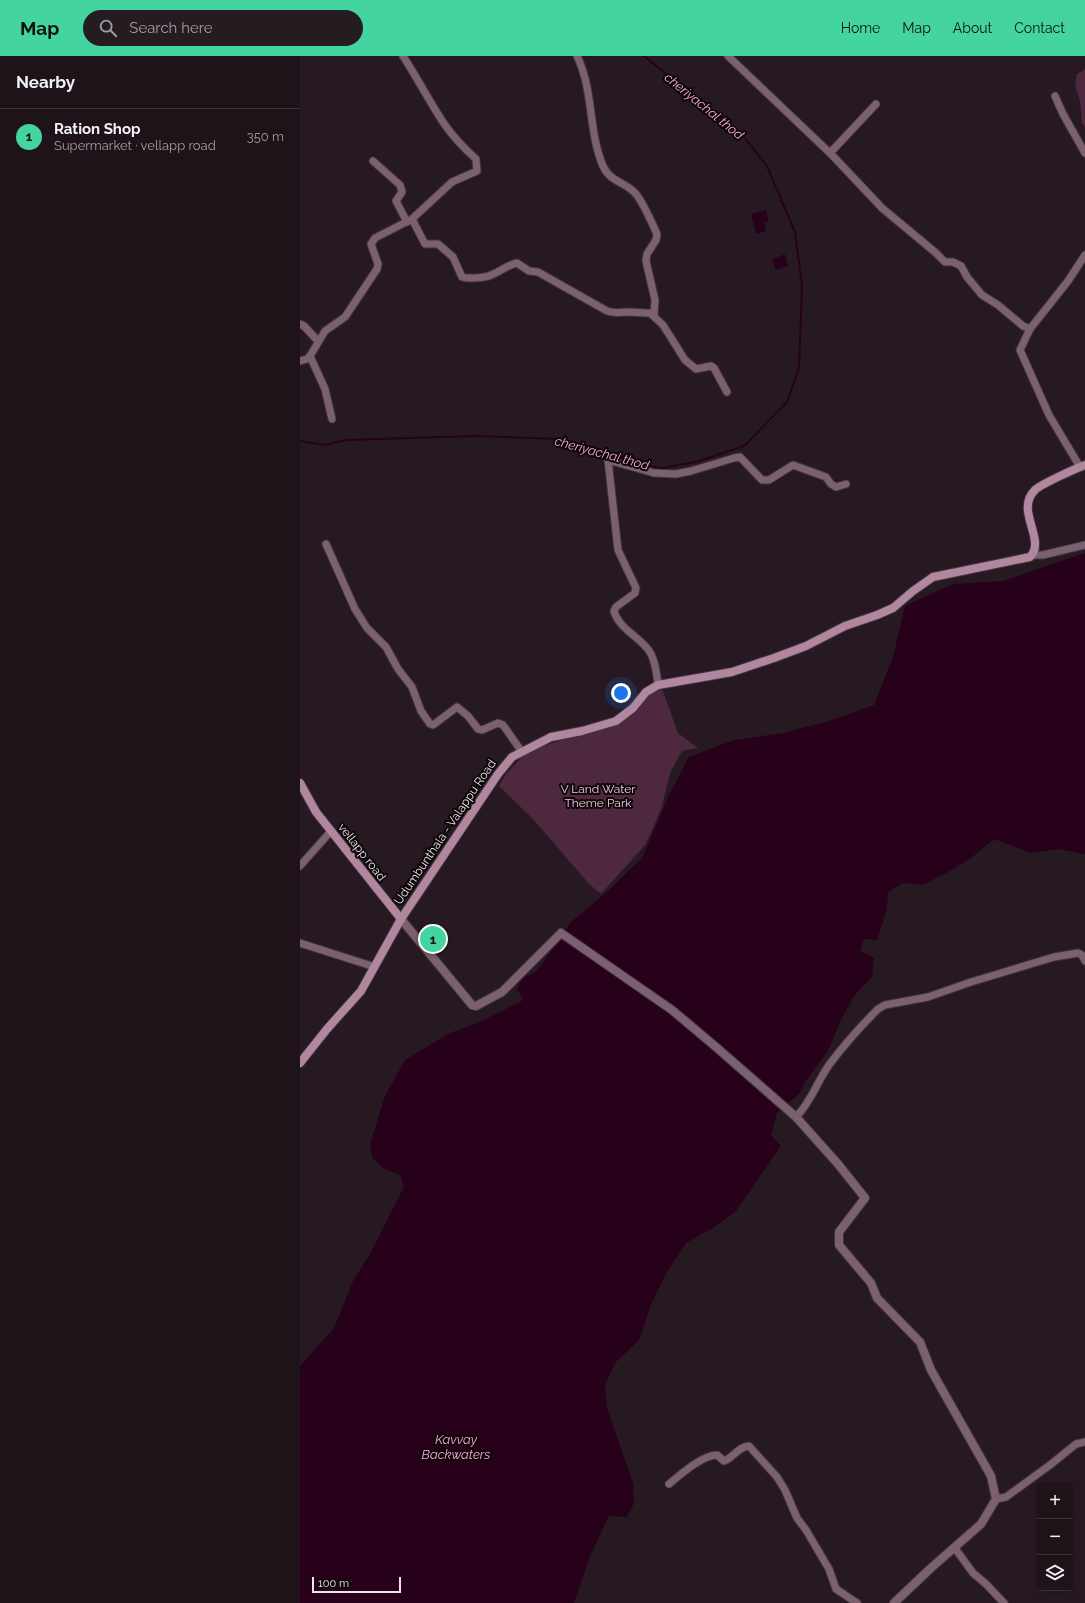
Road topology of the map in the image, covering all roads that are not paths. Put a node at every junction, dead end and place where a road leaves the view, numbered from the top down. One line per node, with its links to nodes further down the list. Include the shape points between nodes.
1 (403, 56): 9 (street, via 445,126 476,160 477,171 452,182)
2 (576, 56): 11 (street, via 586,81 593,129 604,168 616,182 637,194 657,234 646,261 655,300)
3 (728, 56): 6 (street)
4 (1055, 96): 7 (street)
5 (876, 104): 6 (street)
6 (830, 153): 13 (street, via 882,208 945,262 953,262 960,266 966,277 982,294)
7 (1085, 154)
8 (373, 161): 9 (street, via 400,185 402,192 396,202 401,212)
9 (410, 220): 11 (street, via 425,244 438,244 453,257 462,277 491,275 510,264 517,263 607,311 616,314 650,312); 14 (street, via 375,238 371,244 377,268 345,317 325,331)
10 (1085, 255): 13 (street)
11 (654, 316): 17 (street, via 663,325 685,360 696,369 711,366 714,368)
12 (300, 324): 14 (street)
13 (1030, 329): 19 (street, via 1020,350 1049,415)
14 (318, 341): 15 (street)
15 (310, 356): 16 (street); 18 (street, via 325,389)
16 (300, 361)
17 (727, 392)
18 (332, 419)
19 (1083, 466): 23 (main road, via 1036,489 1029,497 1027,508 1035,550)
20 (846, 484): 24 (street, via 836,488 826,477 793,465 769,480 762,480 740,457 676,474 654,473 608,460 618,550 636,588 635,593 616,607 614,612 619,622 651,653)
21 (326, 544): 25 (street, via 355,609 367,628 386,647 412,687 421,711 430,724 433,725 456,707 468,716 478,729 503,725)
22 (1085, 545): 23 (street, via 1043,556)
23 (1032, 555): 24 (main road, Udumbunthala - Valappu Road, via 933,577 893,608 774,658 732,672)
24 (658, 685): 25 (main road, Udumbunthala - Valappu Road, via 646,692 633,708 616,721 551,737)
25 (522, 752): 29 (main road, Udumbunthala - Valappu Road, via 512,757 498,774)
26 (300, 784): 27 (main road, vellapp road, via 316,812)
27 (331, 831): 28 (street); 29 (main road, vellapp road)
28 (300, 866)
29 (401, 919): 32 (main road, Udumbunthala - Valappu Road); 34 (street, vellapp road, via 472,1005 476,1006 502,992 561,933 672,1010)
30 (300, 942): 32 (street)
31 (1085, 961): 34 (street, via 1078,953 1054,957 928,997 885,1005 878,1009 845,1045 829,1066 804,1109)
32 (375, 967): 33 (main road, Udumbunthala - Valappu Road, via 361,991 327,1028)
33 (300, 1063)
34 (796, 1117): 37 (street, via 865,1198 839,1232 839,1245 871,1283 877,1298 920,1342 931,1370 991,1476)
35 (1085, 1442): 37 (street, via 1076,1444 1006,1497)
36 (669, 1484): 39 (street, via 692,1466 712,1455 724,1461 749,1446 777,1477 785,1490 797,1518 829,1569 836,1589)
37 (996, 1499): 38 (street, via 981,1524)
38 (954, 1547): 40 (street); 41 (street, via 973,1573)
39 (857, 1603)
40 (894, 1603)
41 (1004, 1603)

